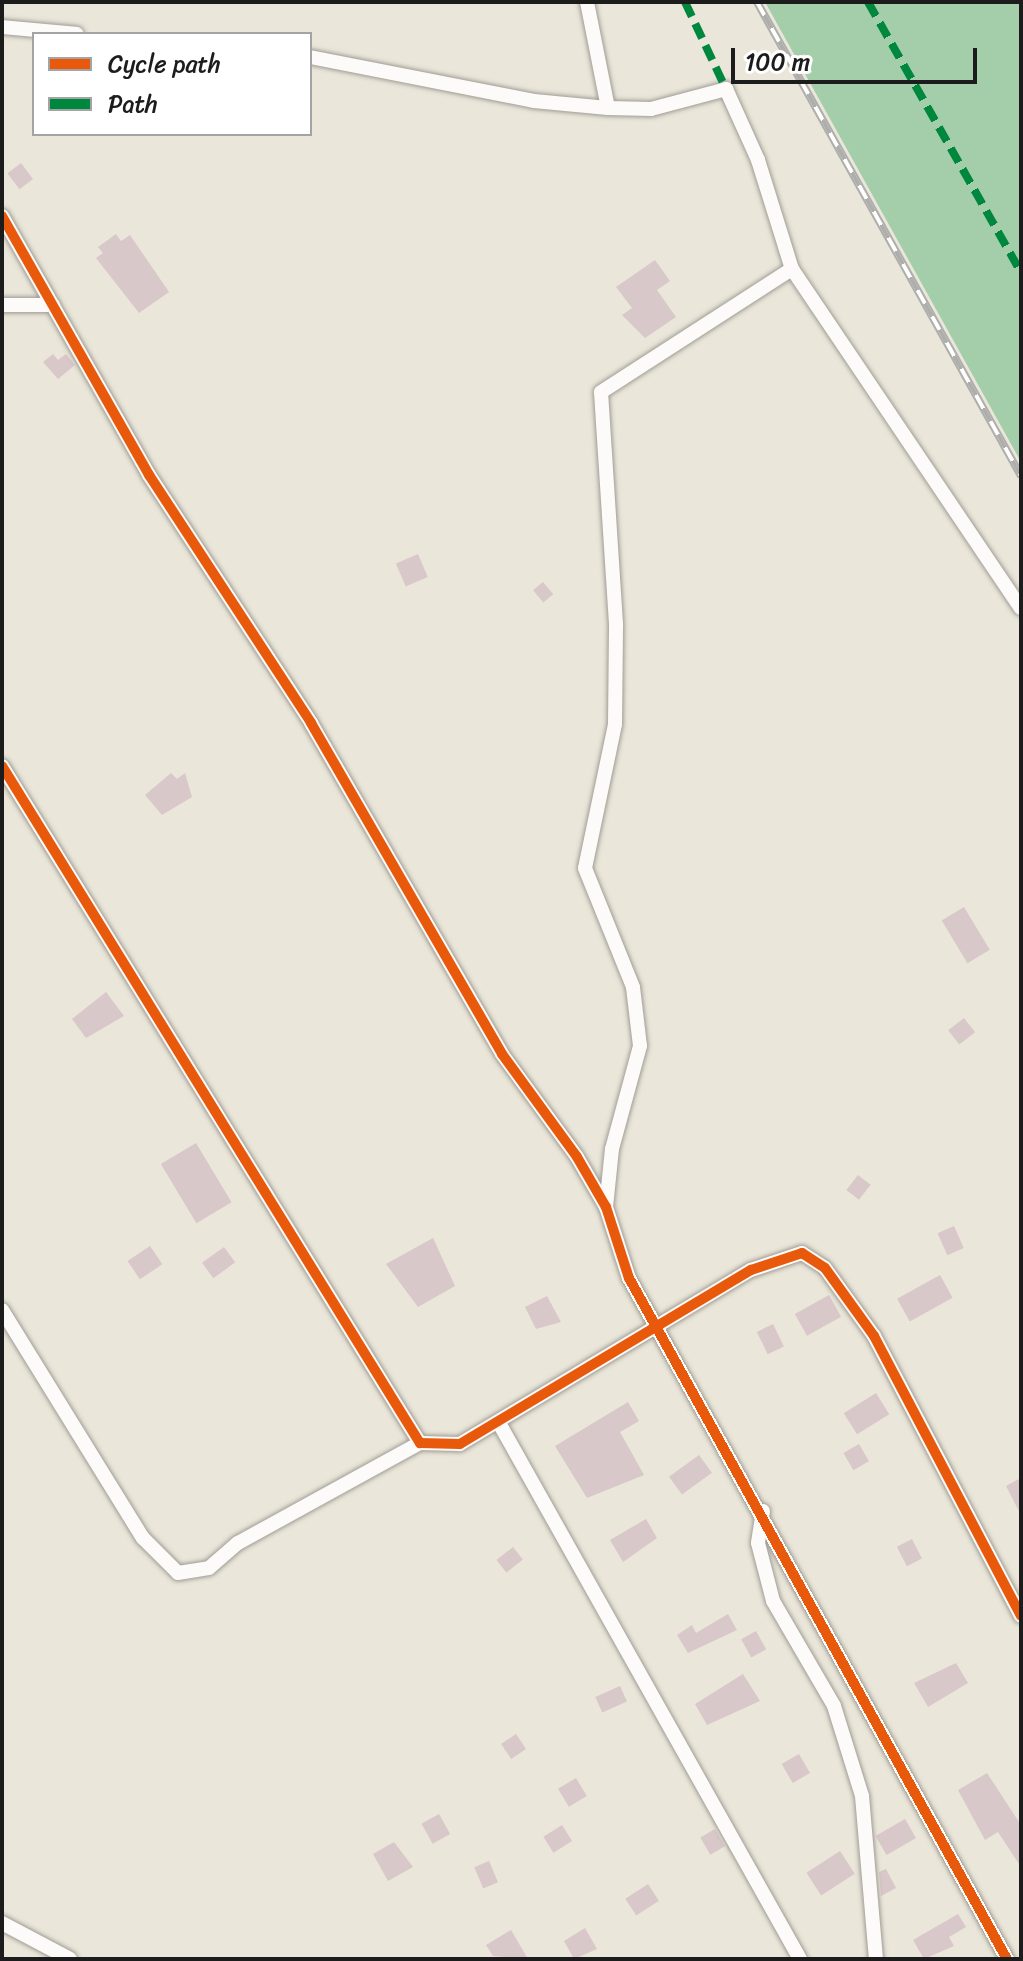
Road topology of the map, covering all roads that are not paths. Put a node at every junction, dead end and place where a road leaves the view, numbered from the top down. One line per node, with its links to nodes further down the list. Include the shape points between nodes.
1 (587, 2): 5 (street)
2 (2, 27): 3 (street)
3 (56, 32)
4 (312, 57): 5 (street, via 534,101)
5 (608, 108): 7 (street, via 651,109 726,89 758,160)
6 (2, 216): 9 (street)
7 (792, 269): 10 (street); 12 (street, via 601,392 616,624 615,724 585,868 633,987 640,1046 612,1149)
8 (2, 305): 9 (street)
9 (53, 305): 12 (street, via 149,475 319,737 502,1054)
10 (1021, 608)
11 (2, 766): 16 (street)
12 (606, 1207): 14 (street, via 629,1278)
13 (2, 1310): 16 (street, via 143,1538 178,1573 209,1568 238,1543)
14 (657, 1328): 15 (street); 17 (street, via 721,1449); 18 (street, via 751,1270 790,1255 813,1256 874,1336)
15 (499, 1423): 16 (street, via 460,1444); 21 (street)
16 (420, 1443)
17 (763, 1509): 22 (street, via 758,1543 773,1601 834,1706 862,1796); 23 (street)
18 (1021, 1616)
19 (2, 1923): 20 (street)
20 (70, 1959)
21 (800, 1959)
22 (876, 1959)
23 (1007, 1959)

